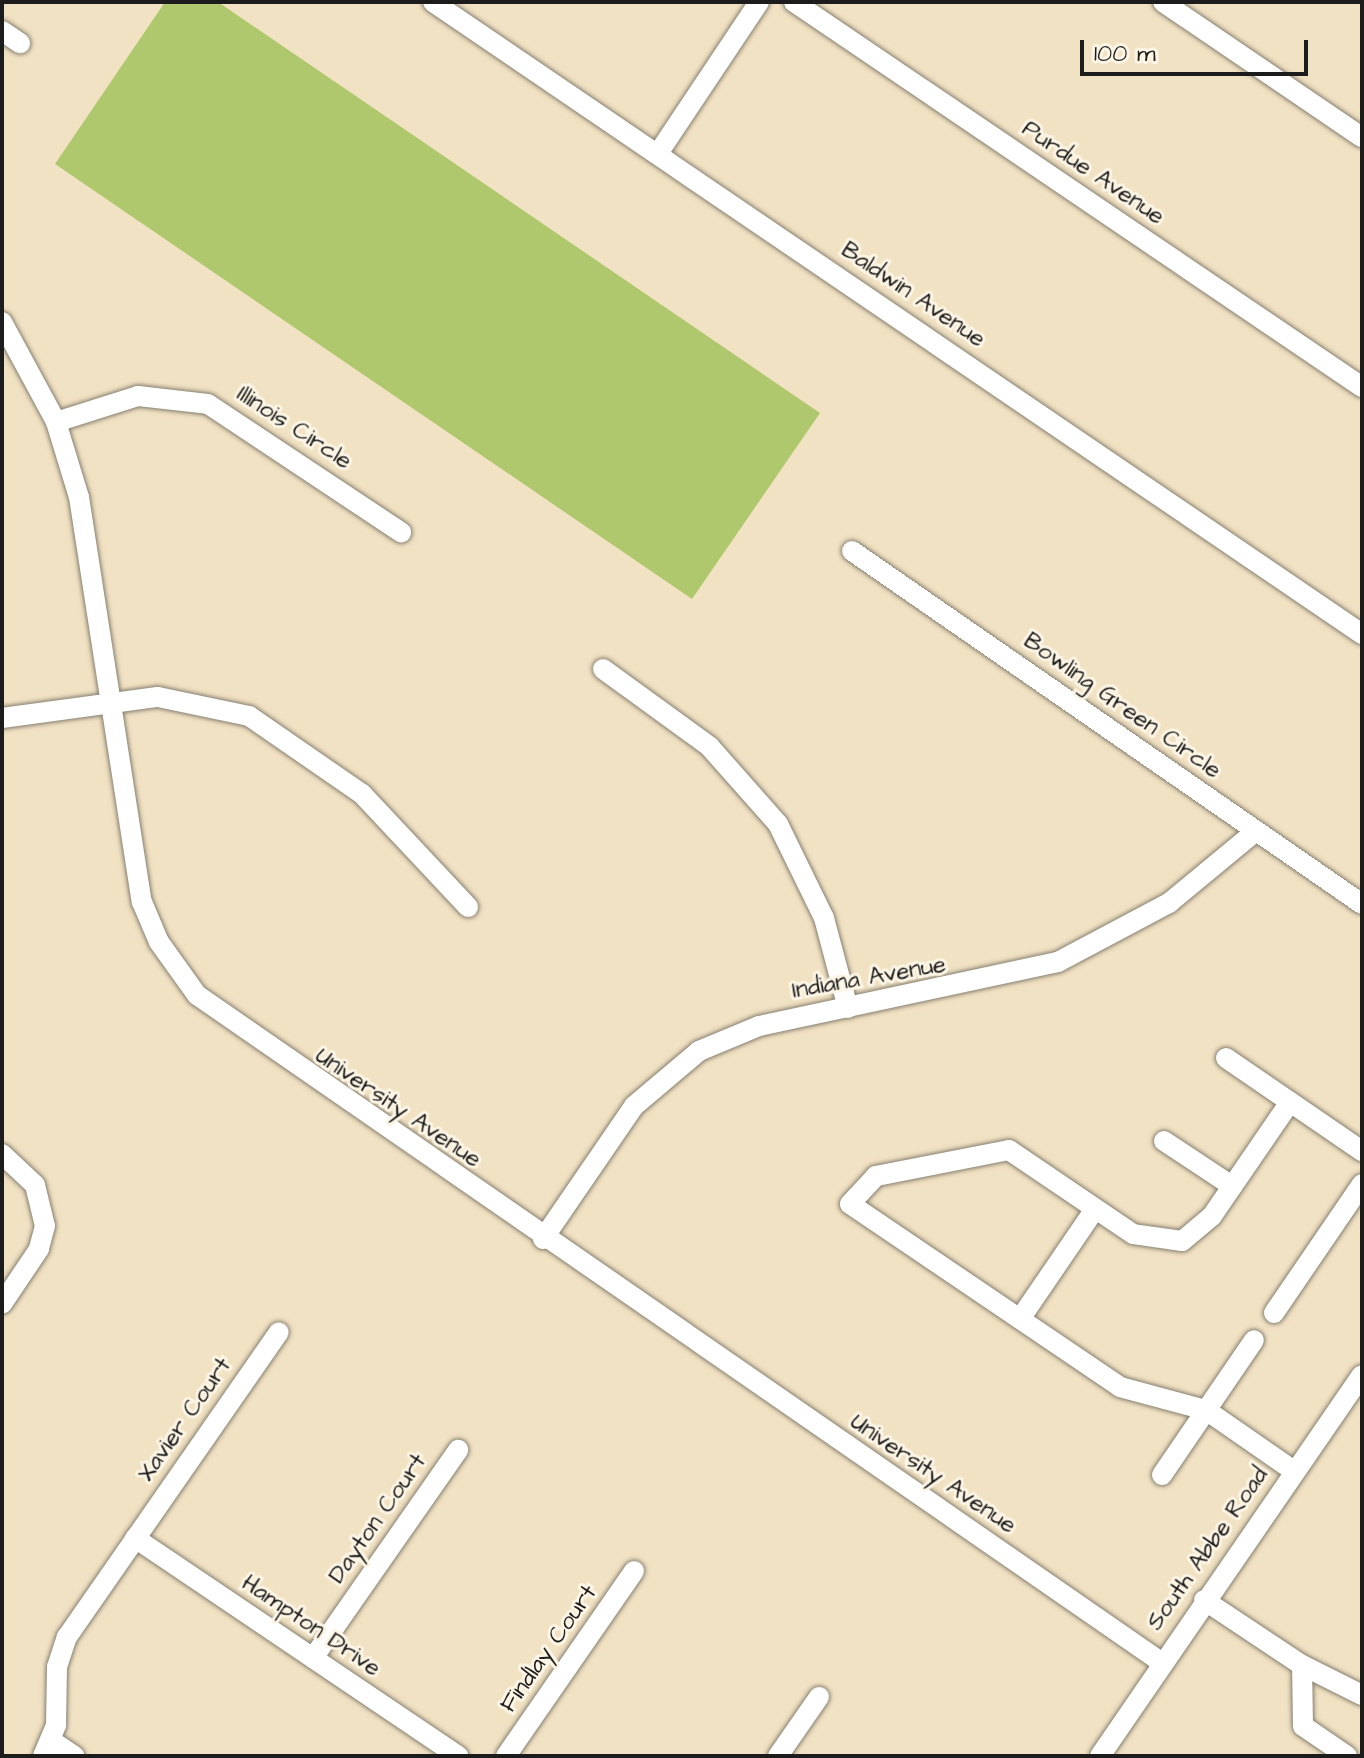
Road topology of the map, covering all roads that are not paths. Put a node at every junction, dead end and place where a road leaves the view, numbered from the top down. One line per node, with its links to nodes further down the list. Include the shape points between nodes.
1 (433, 2): 8 (street, Baldwin Avenue)
2 (759, 2): 8 (street)
3 (794, 2): 10 (street, Purdue Avenue)
4 (1163, 2): 7 (street)
5 (2, 31): 6 (street)
6 (20, 43)
7 (1362, 137)
8 (659, 152): 14 (street, Baldwin Avenue)
9 (2, 322): 11 (street, University Avenue)
10 (1362, 387)
11 (56, 422): 12 (street, Illinois Circle, via 138,396 208,404); 16 (street, University Avenue, via 79,497)
12 (401, 532)
13 (852, 551): 18 (street, Bowling Green Circle)
14 (1362, 634)
15 (603, 669): 21 (street, via 709,746 778,824 824,918)
16 (110, 702): 17 (street); 20 (street, via 195,700 266,724 362,794); 30 (street, University Avenue, via 136,881 159,942 183,979 230,1025)
17 (2, 718)
18 (1256, 831): 19 (street, Bowling Green Circle); 21 (street, Indiana Avenue, via 1169,903 1097,946 1018,975)
19 (1362, 904)
20 (468, 907)
21 (848, 1008): 30 (street, Indiana Avenue, via 738,1032 681,1062 634,1106)
22 (1226, 1058): 23 (street)
23 (1290, 1102): 25 (street); 28 (street)
24 (1164, 1141): 28 (street)
25 (1362, 1151)
26 (8, 1159): 31 (street, via 40,1196 45,1226 33,1259)
27 (1362, 1184): 32 (street)
28 (1232, 1186): 29 (street, via 1203,1227 1173,1243 1148,1242)
29 (1095, 1209): 33 (street); 33 (street, via 1009,1150 865,1181 850,1204)
30 (543, 1239): 45 (street, University Avenue)
31 (2, 1304)
32 (1274, 1313)
33 (1020, 1319): 37 (street, via 1120,1387)
34 (279, 1332): 41 (street, Xavier Court)
35 (1254, 1340): 37 (street)
36 (1362, 1375): 39 (street, South Abbe Road)
37 (1206, 1410): 39 (street); 40 (street)
38 (458, 1450): 44 (street, Dayton Court)
39 (1294, 1471): 43 (street, South Abbe Road)
40 (1162, 1475)
41 (135, 1538): 44 (street, Hampton Drive); 49 (street, Xavier Court, via 61,1652)
42 (634, 1571): 52 (street, Findlay Court)
43 (1204, 1600): 45 (street, South Abbe Road); 46 (street)
44 (313, 1658): 51 (street, Hampton Drive)
45 (1161, 1662): 54 (street, South Abbe Road)
46 (1302, 1665): 47 (street); 55 (street, via 1303,1726)
47 (1359, 1686)
48 (819, 1697): 53 (street)
49 (48, 1748): 50 (street)
50 (74, 1756)
51 (458, 1756)
52 (506, 1756)
53 (778, 1756)
54 (1100, 1756)
55 (1347, 1756)

